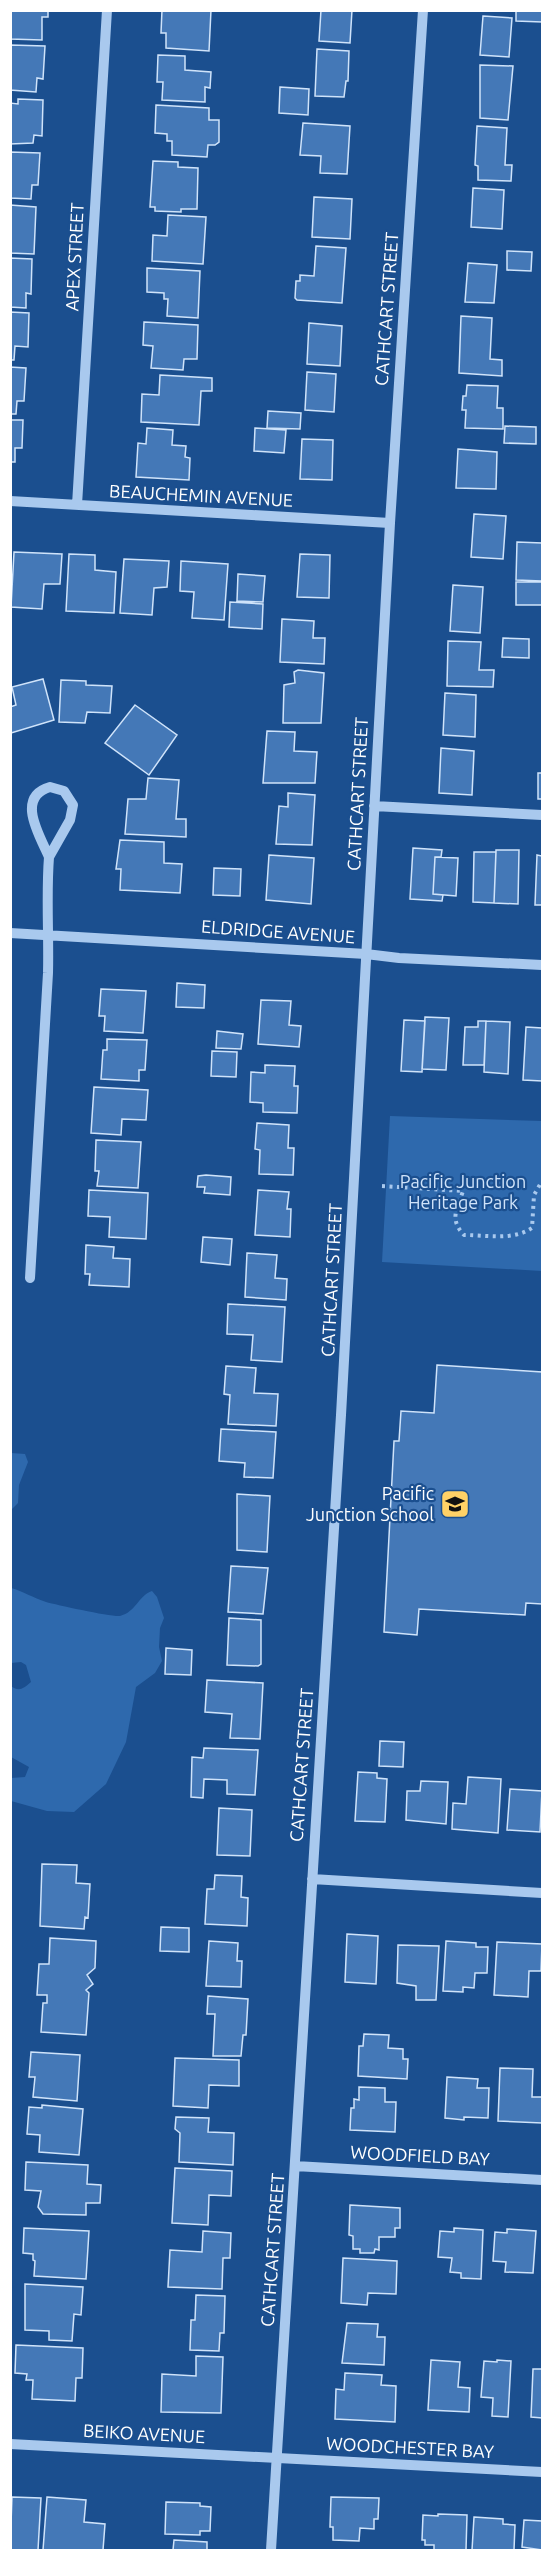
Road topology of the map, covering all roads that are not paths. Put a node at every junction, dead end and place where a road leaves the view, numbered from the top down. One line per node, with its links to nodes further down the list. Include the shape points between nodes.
1 (106, 10): 4 (street, APEX STREET)
2 (423, 10): 5 (street, CATHCART STREET)
3 (10, 501): 4 (street, BEAUCHEMIN AVENUE)
4 (77, 505): 5 (street, BEAUCHEMIN AVENUE)
5 (390, 524): 6 (street, CATHCART STREET)
6 (374, 806): 7 (street); 11 (street, CATHCART STREET)
7 (543, 815)
8 (49, 857): 8 (street, via 73,813 69,796 57,788 43,789 31,804); 10 (street)
9 (10, 933): 10 (street, ELDRIDGE AVENUE)
10 (49, 935): 11 (street, ELDRIDGE AVENUE); 13 (street)
11 (366, 954): 12 (street, ELDRIDGE AVENUE); 14 (street, CATHCART STREET)
12 (543, 965)
13 (30, 1278)
14 (312, 1879): 15 (street); 16 (street, CATHCART STREET)
15 (543, 1893)
16 (295, 2166): 17 (street, WOODFIELD BAY); 19 (street, CATHCART STREET)
17 (543, 2180)
18 (10, 2444): 19 (street, BEIKO AVENUE)
19 (276, 2457): 20 (street, WOODCHESTER BAY); 21 (street, CATHCART STREET)
20 (543, 2472)
21 (271, 2550)

